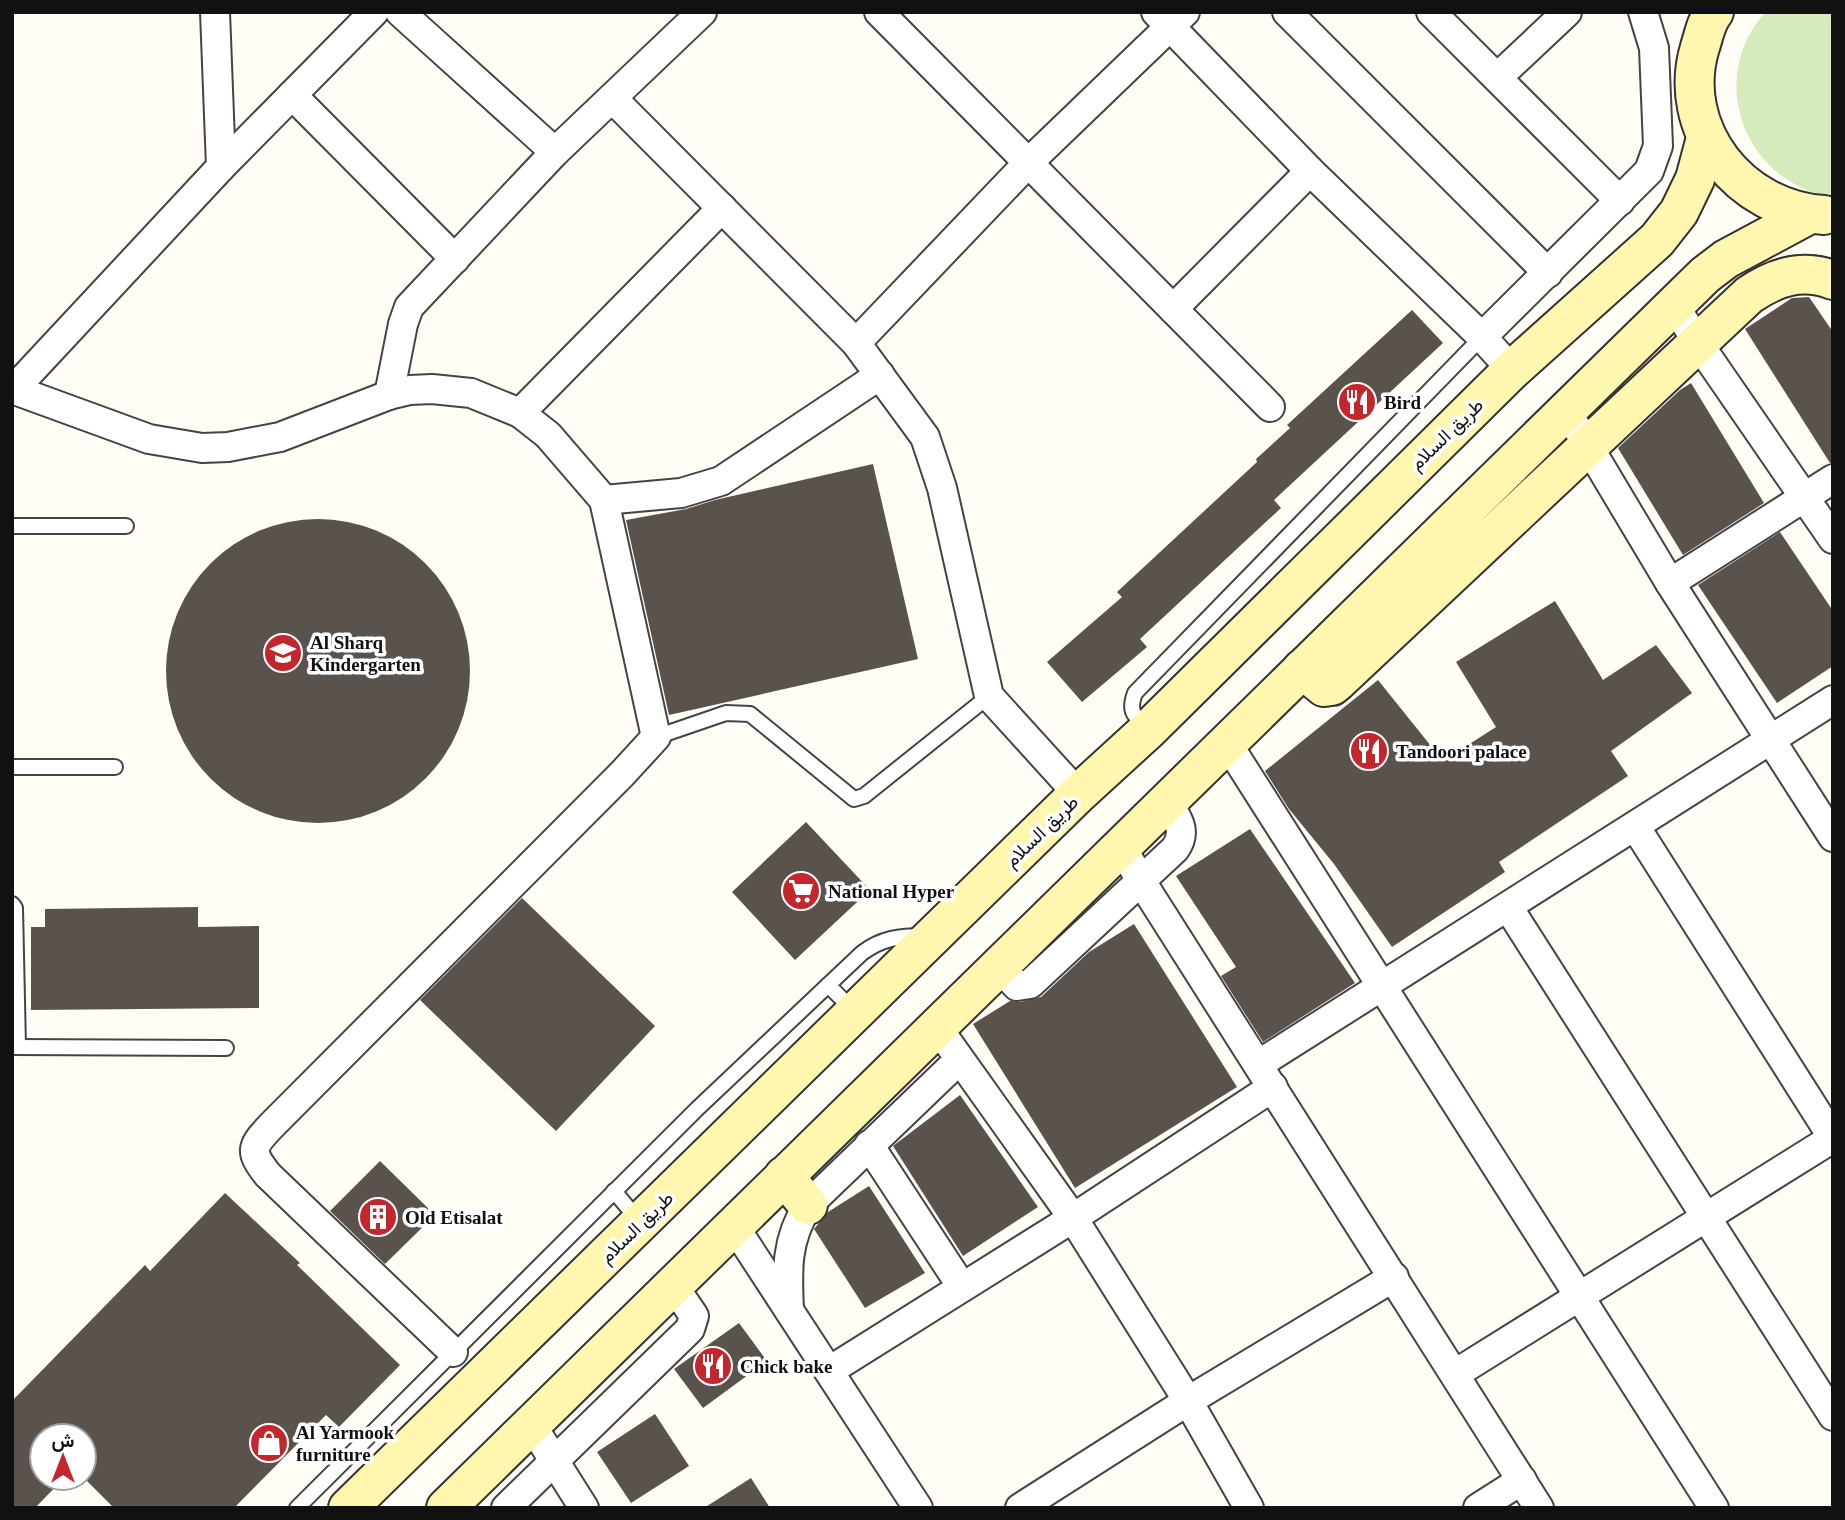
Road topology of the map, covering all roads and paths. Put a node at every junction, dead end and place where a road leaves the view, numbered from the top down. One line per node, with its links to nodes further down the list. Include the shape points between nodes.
1 (215, 12): 20 (street)
2 (374, 12): 15 (street)
3 (401, 12): 18 (street)
4 (702, 12): 16 (street)
5 (879, 12): 19 (street)
6 (1287, 12): 26 (street)
7 (1432, 12): 14 (street)
8 (1567, 12): 14 (street)
9 (1643, 12): 22 (street, via 1654,48 1658,146 1649,171)
10 (1684, 12): 13 (main road)
11 (1714, 12): 13 (main road)
12 (1170, 17): 19 (street); 21 (street)
13 (1695, 63): 17 (main road, via 1694,89)
14 (1498, 77): 22 (street)
15 (292, 95): 20 (street); 25 (street)
16 (612, 98): 18 (street); 23 (street)
17 (1706, 138): 24 (main road, via 1731,175 1768,201); 33 (main road, طريق السلام, via 1695,179 1679,212 1657,240)
18 (555, 152): 25 (street)
19 (1028, 163): 29 (street); 31 (street)
20 (221, 167): 35 (street)
21 (1310, 171): 29 (street); 30 (street)
22 (1620, 201): 26 (street)
23 (722, 208): 31 (street); 39 (street)
24 (1826, 216): 28 (main road, via 1726,259)
25 (455, 259): 36 (street, via 409,307)
26 (1548, 273): 30 (street)
27 (1833, 279): 32 (main road, via 1808,274 1767,283)
28 (1674, 304): 32 (street); 38 (main road)
29 (1173, 309): 37 (street)
30 (1482, 337): 33 (street); 51 (lane, via 1135,693 1134,715)
31 (856, 342): 34 (street)
32 (1698, 343): 40 (main road); 42 (street)
33 (1512, 370): 51 (main road, طريق السلام)
34 (880, 375): 43 (street, via 721,481 681,493); 49 (street, via 925,437 936,463)
35 (13, 389): 36 (street, via 149,439 202,448 280,437)
36 (389, 395): 39 (street, via 432,389 471,393)
37 (1270, 407)
38 (1567, 409): 40 (street); 48 (main road)
39 (520, 413): 43 (street, via 548,435)
40 (1588, 447): 47 (street); 48 (main road, via 1332,686 1324,687)
41 (1833, 479): 42 (street)
42 (1804, 499): 46 (street); 47 (street)
43 (604, 500): 52 (street)
44 (12, 526): 45 (lane)
45 (126, 526)
46 (1833, 539)
47 (1670, 583): 53 (street)
48 (1302, 669): 54 (main road)
49 (989, 696): 52 (lane, via 864,796 854,799 750,714 726,713); 57 (street)
50 (1833, 700): 53 (street)
51 (1148, 730): 57 (main road, طريق السلام)
52 (656, 737): 88 (street, via 257,1140 253,1150 268,1175)
53 (1770, 739): 59 (street); 60 (street)
54 (1227, 743): 58 (main road); 68 (street)
55 (12, 767): 56 (lane)
56 (115, 767)
57 (1078, 794): 65 (main road, طريق السلام)
58 (1167, 801): 61 (main road); 62 (street, via 1181,825 1180,842)
59 (1635, 826): 64 (street); 75 (street)
60 (1833, 837)
61 (1121, 846): 62 (street); 66 (main road)
62 (1141, 881): 66 (street, via 1030,984 1017,986); 74 (street)
63 (12, 904): 71 (lane)
64 (1508, 907): 68 (street); 79 (street)
65 (933, 936): 67 (lane, via 900,936 873,945); 69 (main road, طريق السلام)
66 (998, 966): 70 (main road)
67 (828, 985): 69 (lane); 78 (lane)
68 (1381, 988): 74 (street); 86 (street)
69 (855, 1012): 81 (main road, طريق السلام)
70 (937, 1027): 73 (street); 77 (main road)
71 (15, 1048): 72 (lane)
72 (226, 1048)
73 (959, 1060): 76 (street); 80 (street)
74 (1266, 1076): 80 (street); 83 (street)
75 (1833, 1138): 79 (street)
76 (869, 1145): 77 (street); 85 (street)
77 (796, 1190): 82 (main road); 87 (street, via 789,1249)
78 (614, 1191): 81 (lane); 88 (lane)
79 (1706, 1217): 86 (street); 92 (street)
80 (1073, 1218): 85 (street); 91 (street)
81 (640, 1223): 88 (main road, طريق السلام)
82 (734, 1226): 84 (main road); 87 (street)
83 (1394, 1278): 90 (street); 91 (street)
84 (673, 1285): 93 (main road); 94 (street, via 694,1316 690,1329)
85 (962, 1287): 89 (street)
86 (1579, 1297): 90 (street); 106 (street)
87 (789, 1310): 89 (street)
88 (467, 1364): 96 (lane); 97 (main road, طريق السلام)
89 (829, 1371): 101 (street)
90 (1455, 1374): 95 (street)
91 (1188, 1401): 102 (street); 103 (street)
92 (1833, 1416)
93 (531, 1424): 94 (street); 98 (main road)
94 (553, 1461): 99 (street); 100 (street)
95 (1522, 1480): 104 (street); 105 (street)
96 (303, 1506)
97 (348, 1508)
98 (446, 1508)
99 (506, 1508)
100 (584, 1508)
101 (918, 1508)
102 (1020, 1508)
103 (1249, 1508)
104 (1478, 1508)
105 (1539, 1508)
106 (1714, 1508)

